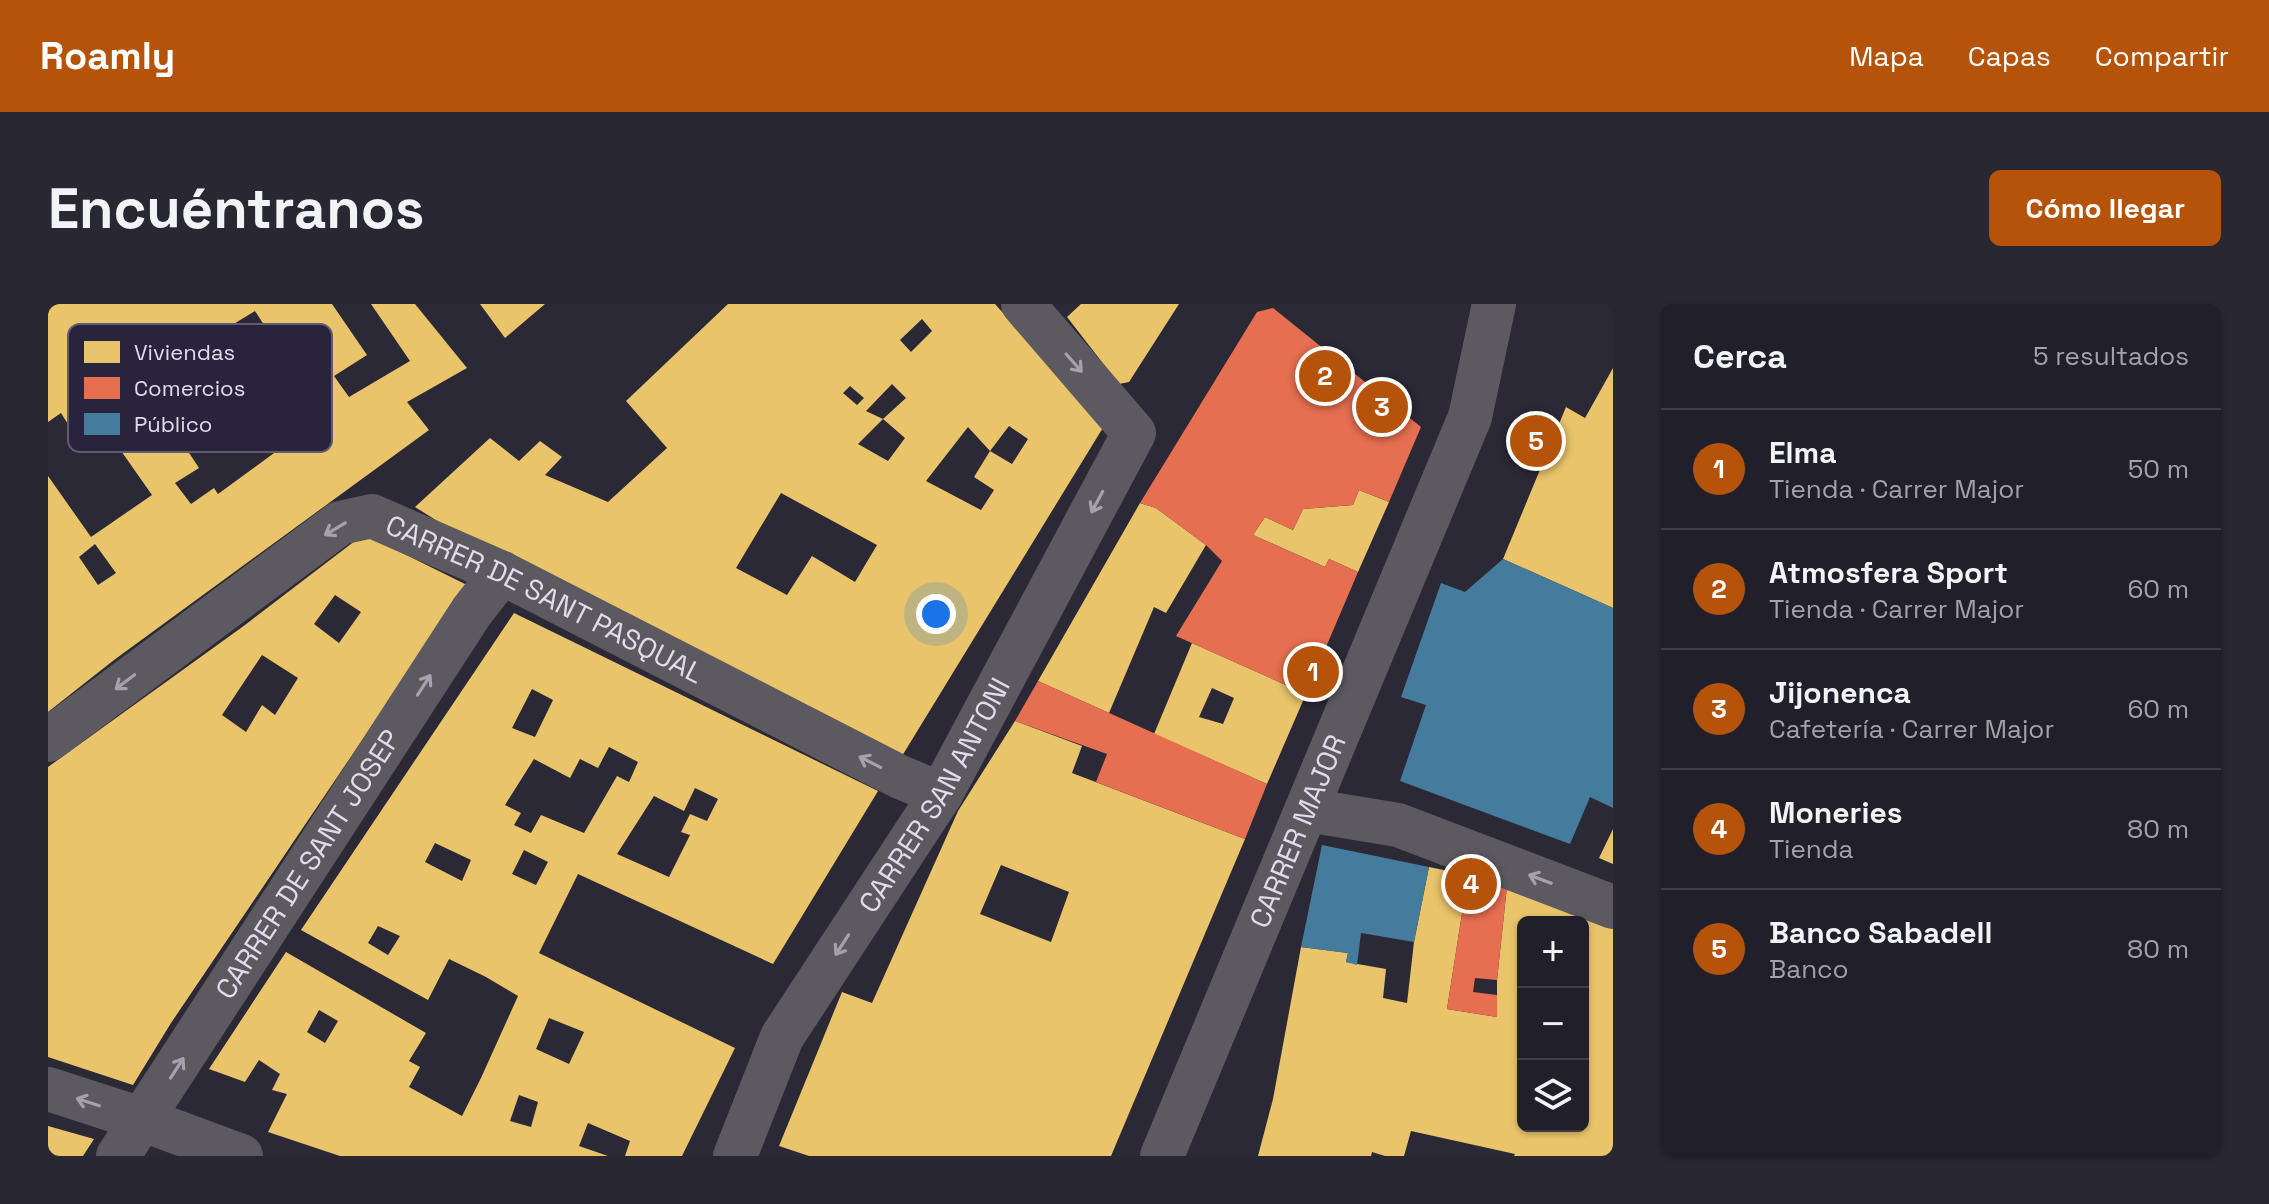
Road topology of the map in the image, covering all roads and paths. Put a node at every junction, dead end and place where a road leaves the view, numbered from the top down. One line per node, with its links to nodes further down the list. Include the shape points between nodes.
1 (1023, 304): 5 (street, CARRER SAN ANTONI, one-way to 5, via 1134,433)
2 (1494, 304): 6 (street, CARRER MAJOR, via 1470,417)
3 (502, 573): 4 (street, CARRER DE SANT PASQUAL, one-way to 4, via 372,516 340,523); 5 (street, CARRER DE SANT PASQUAL, one-way to 3); 9 (street, CARRER DE SANT JOSEP, one-way to 3, via 472,611)
4 (48, 740)
5 (941, 794): 12 (street, CARRER SAN ANTONI, one-way to 12, via 782,1037)
6 (1307, 810): 7 (street, one-way to 6, via 1398,825); 13 (street, CARRER MAJOR)
7 (1613, 907)
8 (48, 1089): 9 (street, one-way to 8)
9 (141, 1119): 10 (street, CARRER DE SANT JOSEP); 11 (street)
10 (118, 1156)
11 (241, 1156)
12 (735, 1156)
13 (1162, 1156)

